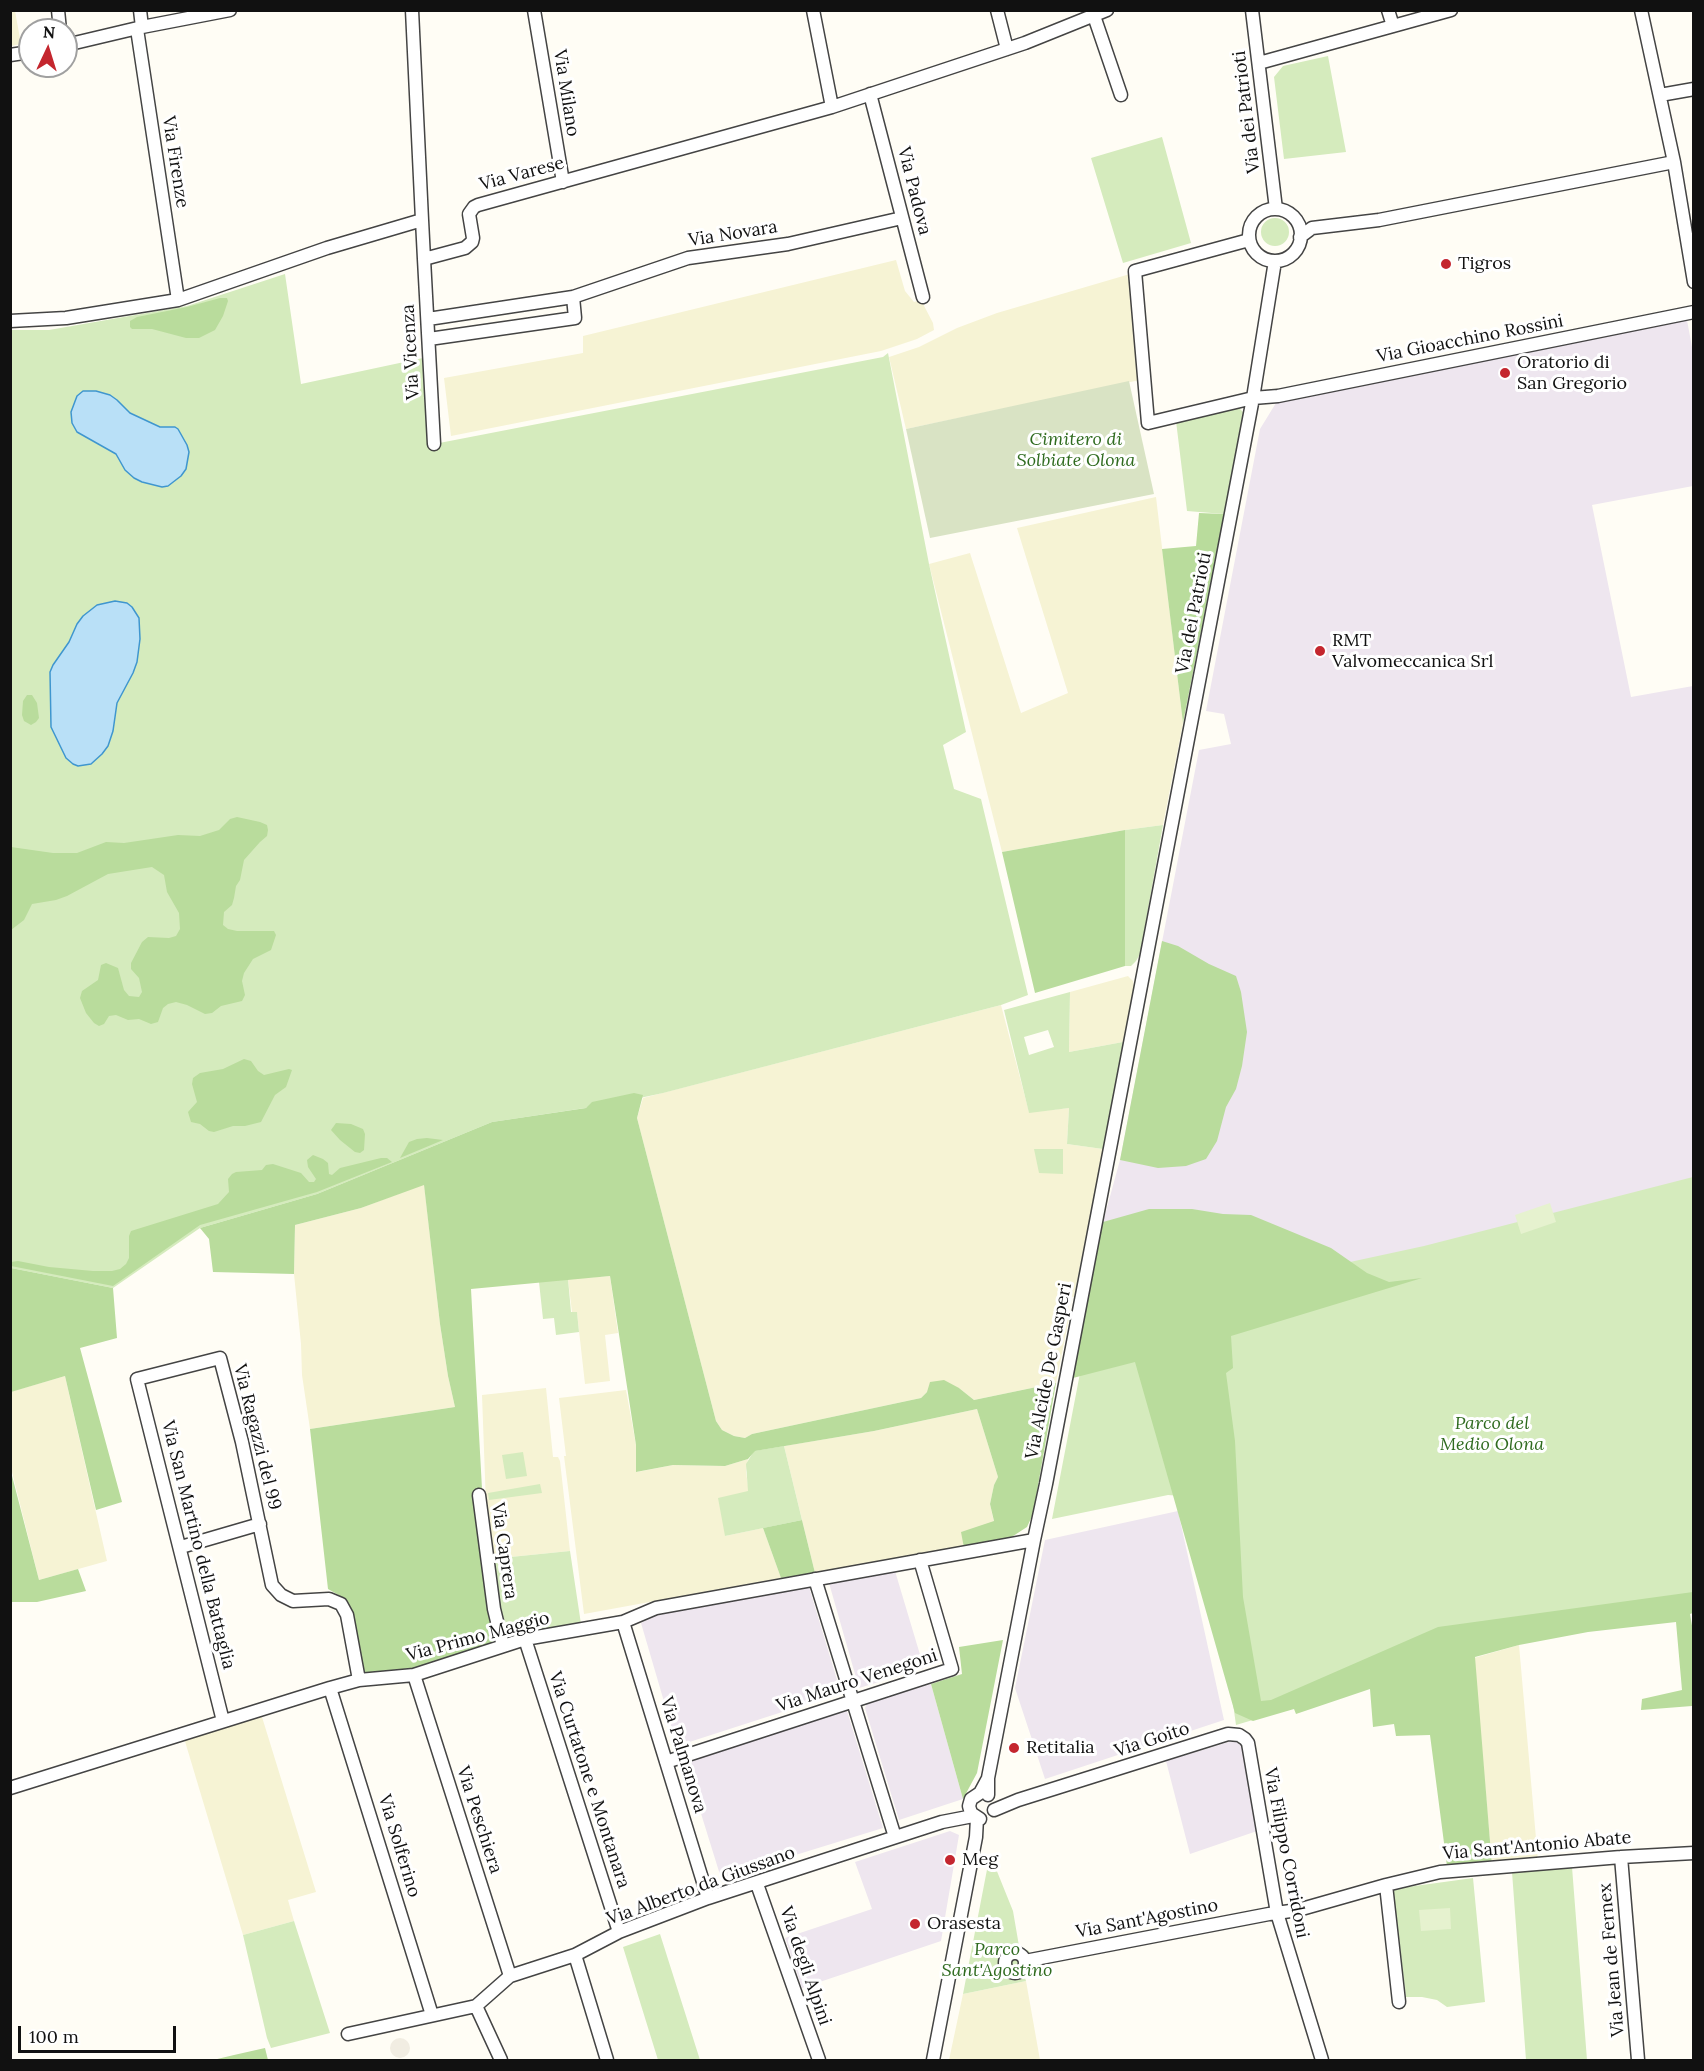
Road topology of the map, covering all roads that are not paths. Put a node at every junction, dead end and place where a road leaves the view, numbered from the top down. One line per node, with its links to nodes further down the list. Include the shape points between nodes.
1 (140, 10): 15 (street, Via Firenze)
2 (412, 10): 29 (street)
3 (534, 10): 25 (street, Via Milano)
4 (813, 10): 23 (street)
5 (997, 10): 17 (street)
6 (1107, 10): 13 (street, Via Varese)
7 (1252, 10): 18 (street, Via dei Patrioti)
8 (1388, 10): 14 (street)
9 (1451, 10): 12 (street)
10 (1641, 10): 22 (street)
11 (230, 11): 15 (street)
12 (1437, 12): 14 (street)
13 (1094, 16): 17 (street, Via Varese); 21 (street)
14 (1393, 26): 18 (street)
15 (139, 28): 16 (street); 38 (street, Via Firenze)
16 (78, 42)
17 (1007, 49): 20 (street, Via Varese)
18 (1259, 63): 26 (street, Via dei Patrioti)
19 (1694, 89): 22 (street)
20 (870, 94): 23 (street, Via Varese); 27 (street, Via Padova)
21 (1121, 95)
22 (1660, 95): 24 (street)
23 (832, 107): 25 (street, Via Varese)
24 (1674, 162): 30 (street, via 1379,220); 35 (street)
25 (563, 182): 33 (street, Via Varese, via 474,207 469,214 473,238 469,246)
26 (1276, 209): 28 (street); 32 (street, via 1267,210 1253,221)
27 (902, 218): 36 (street, Via Novara, via 788,244 688,258); 37 (street, Via Padova)
28 (1294, 218): 30 (street); 31 (street)
29 (422, 220): 33 (street); 38 (street)
30 (1320, 227): 31 (street)
31 (1300, 237): 34 (street, via 1294,253)
32 (1249, 240): 34 (street, via 1258,255); 43 (street, Via Gioacchino Rossini, via 1135,271 1148,423)
33 (424, 259): 40 (street, Via Vicenza)
34 (1275, 261): 43 (street, Via dei Patrioti)
35 (1694, 282)
36 (573, 297): 40 (street, Via Novara); 42 (street, via 575,318)
37 (923, 297)
38 (178, 300): 41 (street, via 66,318)
39 (1694, 312): 43 (street, Via Gioacchino Rossini)
40 (428, 319): 42 (street, Via Vicenza)
41 (10, 321)
42 (429, 339): 44 (street, Via Vicenza)
43 (1253, 398): 45 (street, Via dei Patrioti)
44 (434, 444)
45 (1144, 970): 49 (street, Via Alcide De Gasperi)
46 (137, 1379): 48 (street, Via Ragazzi del 99, via 220,1358); 50 (street, Via San Martino della Battaglia)
47 (479, 1495): 55 (street, Via Caprera, via 494,1609)
48 (260, 1524): 50 (street); 57 (street, Via Ragazzi del 99, via 272,1585 281,1595 293,1601 328,1599 341,1604 347,1615)
49 (1034, 1540): 51 (street, Via Primo Maggio); 64 (street, Via Alcide De Gasperi)
50 (180, 1547): 60 (street, Via San Martino della Battaglia)
51 (920, 1560): 52 (street, Via Primo Maggio); 59 (street, Via Mauro Venegoni, via 952,1669)
52 (815, 1579): 53 (street, Via Primo Maggio, via 656,1608); 59 (street)
53 (623, 1622): 54 (street, Via Primo Maggio); 62 (street, Via Palmanova)
54 (525, 1639): 55 (street, Via Primo Maggio); 75 (street, Via Curtatone e Montanara)
55 (503, 1646): 56 (street, Via Primo Maggio)
56 (414, 1675): 57 (street, Via Primo Maggio); 78 (street, Via Peschiera)
57 (359, 1680): 58 (street, Via Primo Maggio)
58 (330, 1688): 60 (street, Via Primo Maggio); 81 (street, Via Solferino)
59 (853, 1702): 62 (street, Via Mauro Venegoni); 68 (street)
60 (223, 1721): 63 (street, Via Primo Maggio)
61 (1228, 1734): 65 (street, Via Goito); 74 (street, Via Filippo Corridoni, via 1239,1735 1248,1743)
62 (666, 1762): 73 (street, Via Palmanova)
63 (10, 1788)
64 (986, 1795): 65 (street, Via Goito); 66 (street, via 994,1802); 67 (street, Via Alcide De Gasperi, via 971,1799)
65 (1018, 1800): 66 (street, Via Goito)
66 (993, 1810): 67 (street, via 992,1814)
67 (976, 1815): 68 (street, Via Alberto da Giussano); 86 (street, via 976,1837)
68 (895, 1837): 71 (street, Via Alberto da Giussano)
69 (1694, 1853): 70 (street, Via Sant'Antonio Abate)
70 (1621, 1857): 72 (street, Via Sant'Antonio Abate, via 1440,1872); 88 (street, Via Jean de Fernex)
71 (757, 1884): 73 (street, Via Alberto da Giussano); 85 (street, Via degli Alpini)
72 (1386, 1885): 74 (street, Via Sant'Antonio Abate); 79 (street)
73 (708, 1899): 75 (street, Via Alberto da Giussano)
74 (1276, 1913): 77 (street, Via Sant'Agostino); 87 (street, Via Filippo Corridoni)
75 (620, 1932): 76 (street, Via Alberto da Giussano)
76 (575, 1955): 78 (street, Via Alberto da Giussano); 84 (street)
77 (1025, 1961)
78 (510, 1976): 80 (street, Via Alberto da Giussano)
79 (1399, 2002)
80 (476, 2006): 81 (street); 83 (street)
81 (432, 2014): 82 (street)
82 (348, 2034)
83 (501, 2061)
84 (607, 2061)
85 (819, 2061)
86 (933, 2061)
87 (1322, 2061)
88 (1638, 2061)

